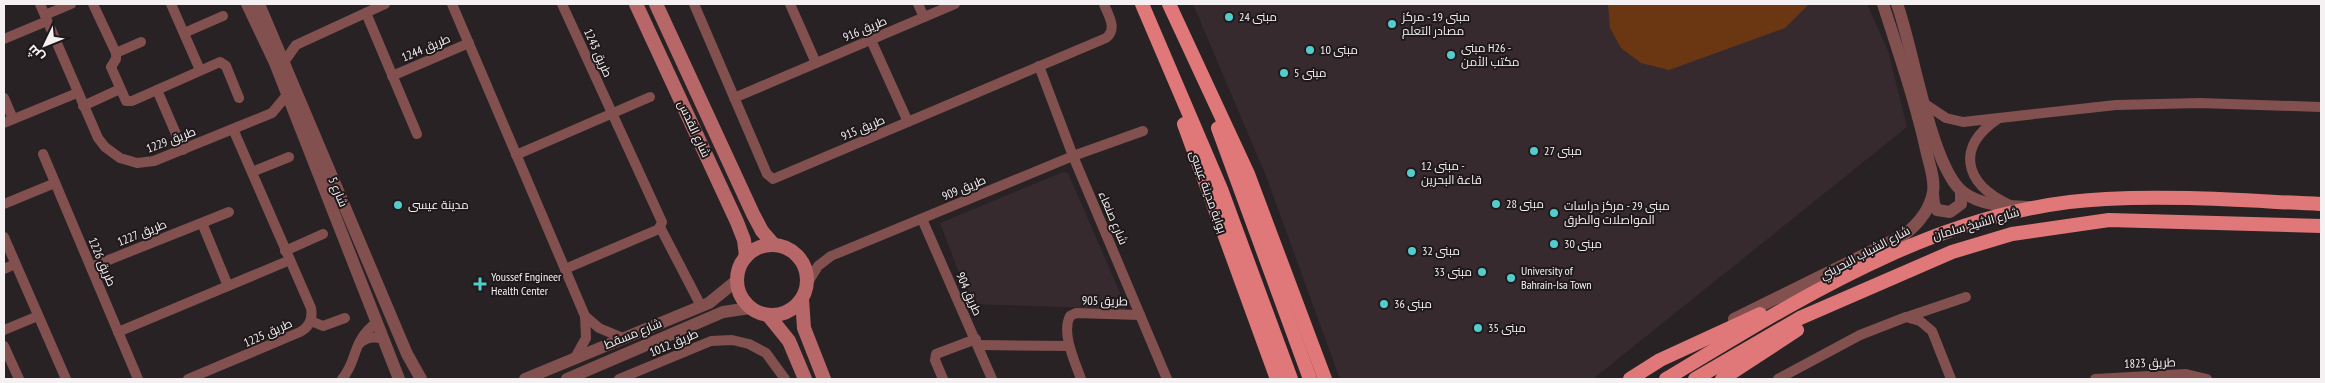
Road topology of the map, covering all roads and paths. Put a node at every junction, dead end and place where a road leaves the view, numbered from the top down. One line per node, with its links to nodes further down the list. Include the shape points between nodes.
1 (40, 4): 25 (street, طريق 1229)
2 (71, 4): 25 (street)
3 (93, 4): 34 (street)
4 (172, 4): 26 (street)
5 (246, 4): 6 (street); 43 (street, شارع 5)
6 (252, 4)
7 (260, 4): 28 (street, شارع 5)
8 (385, 4): 22 (street)
9 (452, 4): 31 (street)
10 (562, 4): 52 (street, طريق 1243)
11 (636, 4): 84 (main road, شارع القدس, via 737,222)
12 (656, 4): 82 (main road, شارع القدس, via 753,214)
13 (694, 4): 47 (street, طريق 915)
14 (790, 4): 36 (street)
15 (918, 4): 24 (street)
16 (955, 4): 24 (street, طريق 916)
17 (1104, 4): 37 (street, طريق 915, via 1113,26 1109,36)
18 (1141, 4): 135 (main road, بوابة مدينة عيسى); 136 (main road, via 1221,189)
19 (1169, 4): 32 (main road)
20 (1883, 4): 67 (street, via 1905,67 1925,143)
21 (1897, 4): 48 (street)
22 (366, 13): 33 (street); 39 (street, طريق 1244)
23 (223, 16): 26 (street)
24 (924, 17): 29 (street, طريق 916)
25 (46, 18): 27 (street); 42 (street, طريق 1229)
26 (184, 33): 38 (street)
27 (4, 39)
28 (275, 40): 33 (street); 35 (street, شارع 5)
29 (871, 40): 36 (street, طريق 916); 56 (street)
30 (141, 42): 34 (street)
31 (469, 43): 39 (street, طريق 1244); 62 (street)
32 (1186, 43): 137 (main road); 138 (main road, via 1248,174)
33 (296, 45): 35 (street)
34 (116, 53): 40 (street, via 111,67)
35 (284, 62): 114 (street, شارع 5)
36 (816, 63): 47 (street, طريق 916)
37 (1039, 66): 56 (street, طريق 915); 64 (street, شارع صنعاء)
38 (200, 70): 41 (street); 46 (street, via 218,63 225,64)
39 (392, 76): 59 (street, طريق 1244)
40 (120, 89): 41 (street, via 128,101); 49 (street)
41 (157, 90): 60 (street)
42 (77, 93): 49 (street, طريق 1229); 55 (street)
43 (288, 95): 51 (street, طريق 1229); 53 (street, شارع 5)
44 (650, 97): 52 (street)
45 (4, 98): 55 (street)
46 (239, 98)
47 (734, 98): 56 (street, طريق 915, via 767,174 773,179)
48 (1925, 104): 54 (street, via 1954,121); 68 (street, via 1944,168)
49 (83, 106): 60 (street, طريق 1229, via 104,147 120,158 146,163)
50 (2321, 107): 54 (street, via 2200,103 2116,106)
51 (272, 113): 53 (street, طريق 1229); 57 (street, طريق 1229)
52 (612, 113): 62 (street); 78 (street, طريق 1243, via 662,220)
53 (296, 116): 105 (street, شارع 5)
54 (2002, 116): 71 (street, via 1980,133 1971,154 1971,166 1972,174 1987,193)
55 (8, 121)
56 (908, 122)
57 (233, 129): 60 (street, طريق 1229); 65 (street, طريق 1225)
58 (1143, 131): 64 (street, طريق 909)
59 (417, 134)
60 (183, 150)
61 (43, 154): 66 (street, طريق 1226)
62 (516, 155): 88 (street)
63 (289, 156): 65 (street)
64 (1073, 156): 74 (street, طريق 909); 98 (street, شارع صنعاء)
65 (252, 172): 83 (street, طريق 1225)
66 (55, 183): 69 (street); 86 (street, طريق 1226)
67 (1933, 191): 68 (street, via 1937,210 1944,212 1950,212 1961,204); 116 (street, شارع الشباب البحريني, via 1922,217 1904,234 1693,338)
68 (1961, 191): 71 (street, via 1980,201)
69 (4, 204)
70 (2321, 204): 72 (main road, شارع الشيخ سلمان, via 2105,198)
71 (2012, 206): 72 (street)
72 (2038, 208): 93 (main road, شارع الشيخ سلمان, via 1930,236)
73 (229, 212): 75 (street, طريق 1227)
74 (922, 219): 90 (street, طريق 909, via 828,258 818,266); 110 (street, طريق 904)
75 (202, 223): 86 (street, طريق 1227); 91 (street)
76 (2246, 223): 77 (main road, شارع الشيخ سلمان); 79 (main road, via 2260,228); 92 (main road, شارع الشيخ سلمان, via 2109,220 2012,234 1952,252)
77 (2321, 226)
78 (660, 227): 88 (street); 96 (street, طريق 1243)
79 (2321, 232)
80 (324, 234): 83 (street)
81 (4, 237): 85 (street)
82 (774, 245): 84 (main road, via 754,249); 90 (main road, via 799,257 804,265)
83 (287, 255): 91 (street); 104 (street, طريق 1225, via 312,308)
84 (746, 256): 89 (main road, via 738,268)
85 (15, 264): 87 (street); 100 (street)
86 (91, 267): 107 (street, طريق 1226)
87 (4, 269)
88 (565, 269): 101 (street)
89 (736, 281): 96 (street, شارع مسقط, via 723,294); 97 (main road, via 740,296)
90 (807, 284): 95 (main road)
91 (228, 286): 107 (street)
92 (1871, 287): 141 (main road, شارع الشيخ سلمان, via 1800,318); 142 (main road)
93 (1818, 290): 116 (main road); 140 (main road, شارع الشيخ سلمان)
94 (1966, 297): 102 (street)
95 (802, 299): 99 (main road, via 784,314); 130 (main road, via 804,328)
96 (701, 306): 108 (street, شارع مسقط)
97 (750, 308): 99 (main road); 126 (street, شارع مسقط, via 723,312)
98 (1140, 314): 112 (street, طريق 905, via 1072,314 1068,322); 134 (street, شارع صنعاء)
99 (768, 315): 129 (main road, via 789,341)
100 (38, 316): 106 (street); 119 (street)
101 (585, 316): 108 (street, via 599,328); 115 (street, via 586,338)
102 (1906, 317): 143 (street, via 1860,336); 144 (street, via 1920,321 1932,331)
103 (344, 318): 104 (street, via 323,326)
104 (311, 320): 121 (street, طريق 1225, via 300,332)
105 (377, 322): 109 (street, شارع 5); 113 (street, via 360,338); 114 (street, via 388,327 397,347)
106 (4, 330)
107 (118, 332): 120 (street, طريق 1226)
108 (623, 338): 115 (street, شارع مسقط)
109 (383, 339): 113 (street, via 364,339); 123 (street, شارع 5)
110 (977, 342): 112 (street); 131 (street, via 936,354 935,360); 132 (street, طريق 904)
111 (4, 346): 118 (street)
112 (1069, 346): 133 (street, طريق 905)
113 (355, 349): 122 (street)
114 (407, 354): 124 (street, شارع 5)
115 (575, 358): 125 (street, شارع مسقط)
116 (1660, 360): 139 (main road)
117 (2131, 378): 145 (street, طريق 1823); 146 (street, طريق 1823, via 2186,374)
118 (19, 379)
119 (66, 379)
120 (138, 379)
121 (188, 379)
122 (342, 379)
123 (399, 379)
124 (421, 379)
125 (525, 379)
126 (567, 379)
127 (619, 379): 128 (street, طريق 1012, via 711,341 732,340 766,353)
128 (785, 379)
129 (806, 379)
130 (824, 379)
131 (943, 379)
132 (992, 379)
133 (1081, 379)
134 (1167, 379)
135 (1277, 379)
136 (1290, 379)
137 (1310, 379)
138 (1325, 379)
139 (1630, 379)
140 (1666, 379)
141 (1695, 379)
142 (1722, 379)
143 (1778, 379)
144 (1951, 379)
145 (2094, 379)
146 (2207, 379)

